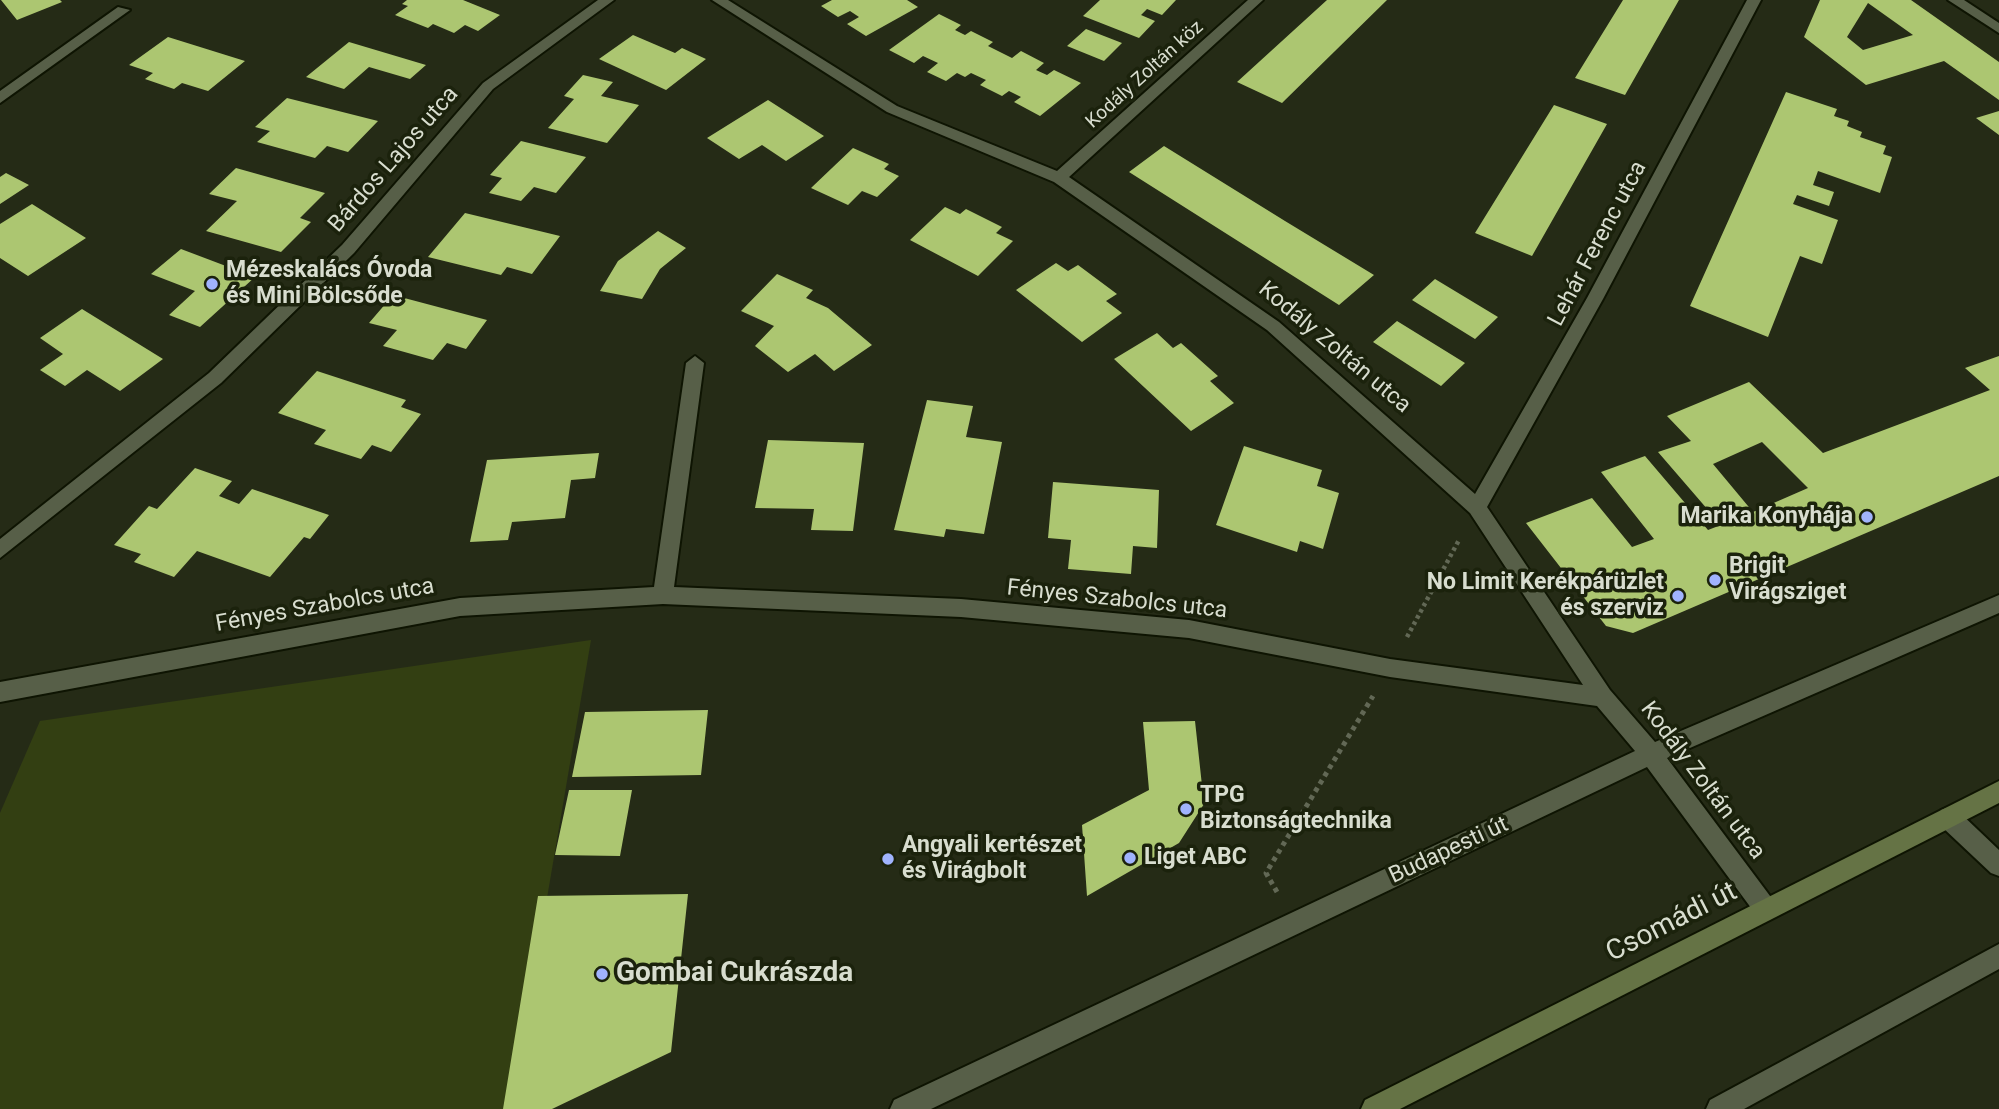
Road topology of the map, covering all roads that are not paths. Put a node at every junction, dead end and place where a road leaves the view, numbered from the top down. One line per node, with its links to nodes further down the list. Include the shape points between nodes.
1 (607, 0): 12 (street, Bárdos Lajos utca, via 488,86 348,249 215,379)
2 (719, 0): 9 (street, Kodály Zoltán utca, via 892,109)
3 (1256, 0): 9 (street, Kodály Zoltán köz)
4 (1754, 0): 11 (street, Lehár Ferenc utca, via 1595,299)
5 (1955, 0): 7 (street)
6 (123, 10): 8 (street)
7 (1999, 29)
8 (0, 98)
9 (1059, 178): 11 (street, Kodály Zoltán utca, via 1273,326)
10 (695, 363): 13 (street)
11 (1477, 507): 16 (street, Kodály Zoltán utca)
12 (0, 550)
13 (663, 596): 15 (street, Fényes Szabolcs utca, via 460,607); 16 (street, Fényes Szabolcs utca, via 961,608 1189,629 1390,668)
14 (1999, 604): 17 (street, Budapesti út)
15 (0, 692)
16 (1603, 697): 17 (street, Kodály Zoltán utca)
17 (1651, 754): 21 (street, Kodály Zoltán utca); 23 (street, Budapesti út)
18 (1999, 792): 19 (main road, Csomádi út)
19 (1949, 818): 20 (street); 21 (main road, Csomádi út)
20 (1999, 865)
21 (1765, 908): 24 (main road, Csomádi út)
22 (1999, 956): 25 (street)
23 (903, 1109)
24 (1374, 1109)
25 (1719, 1109)

